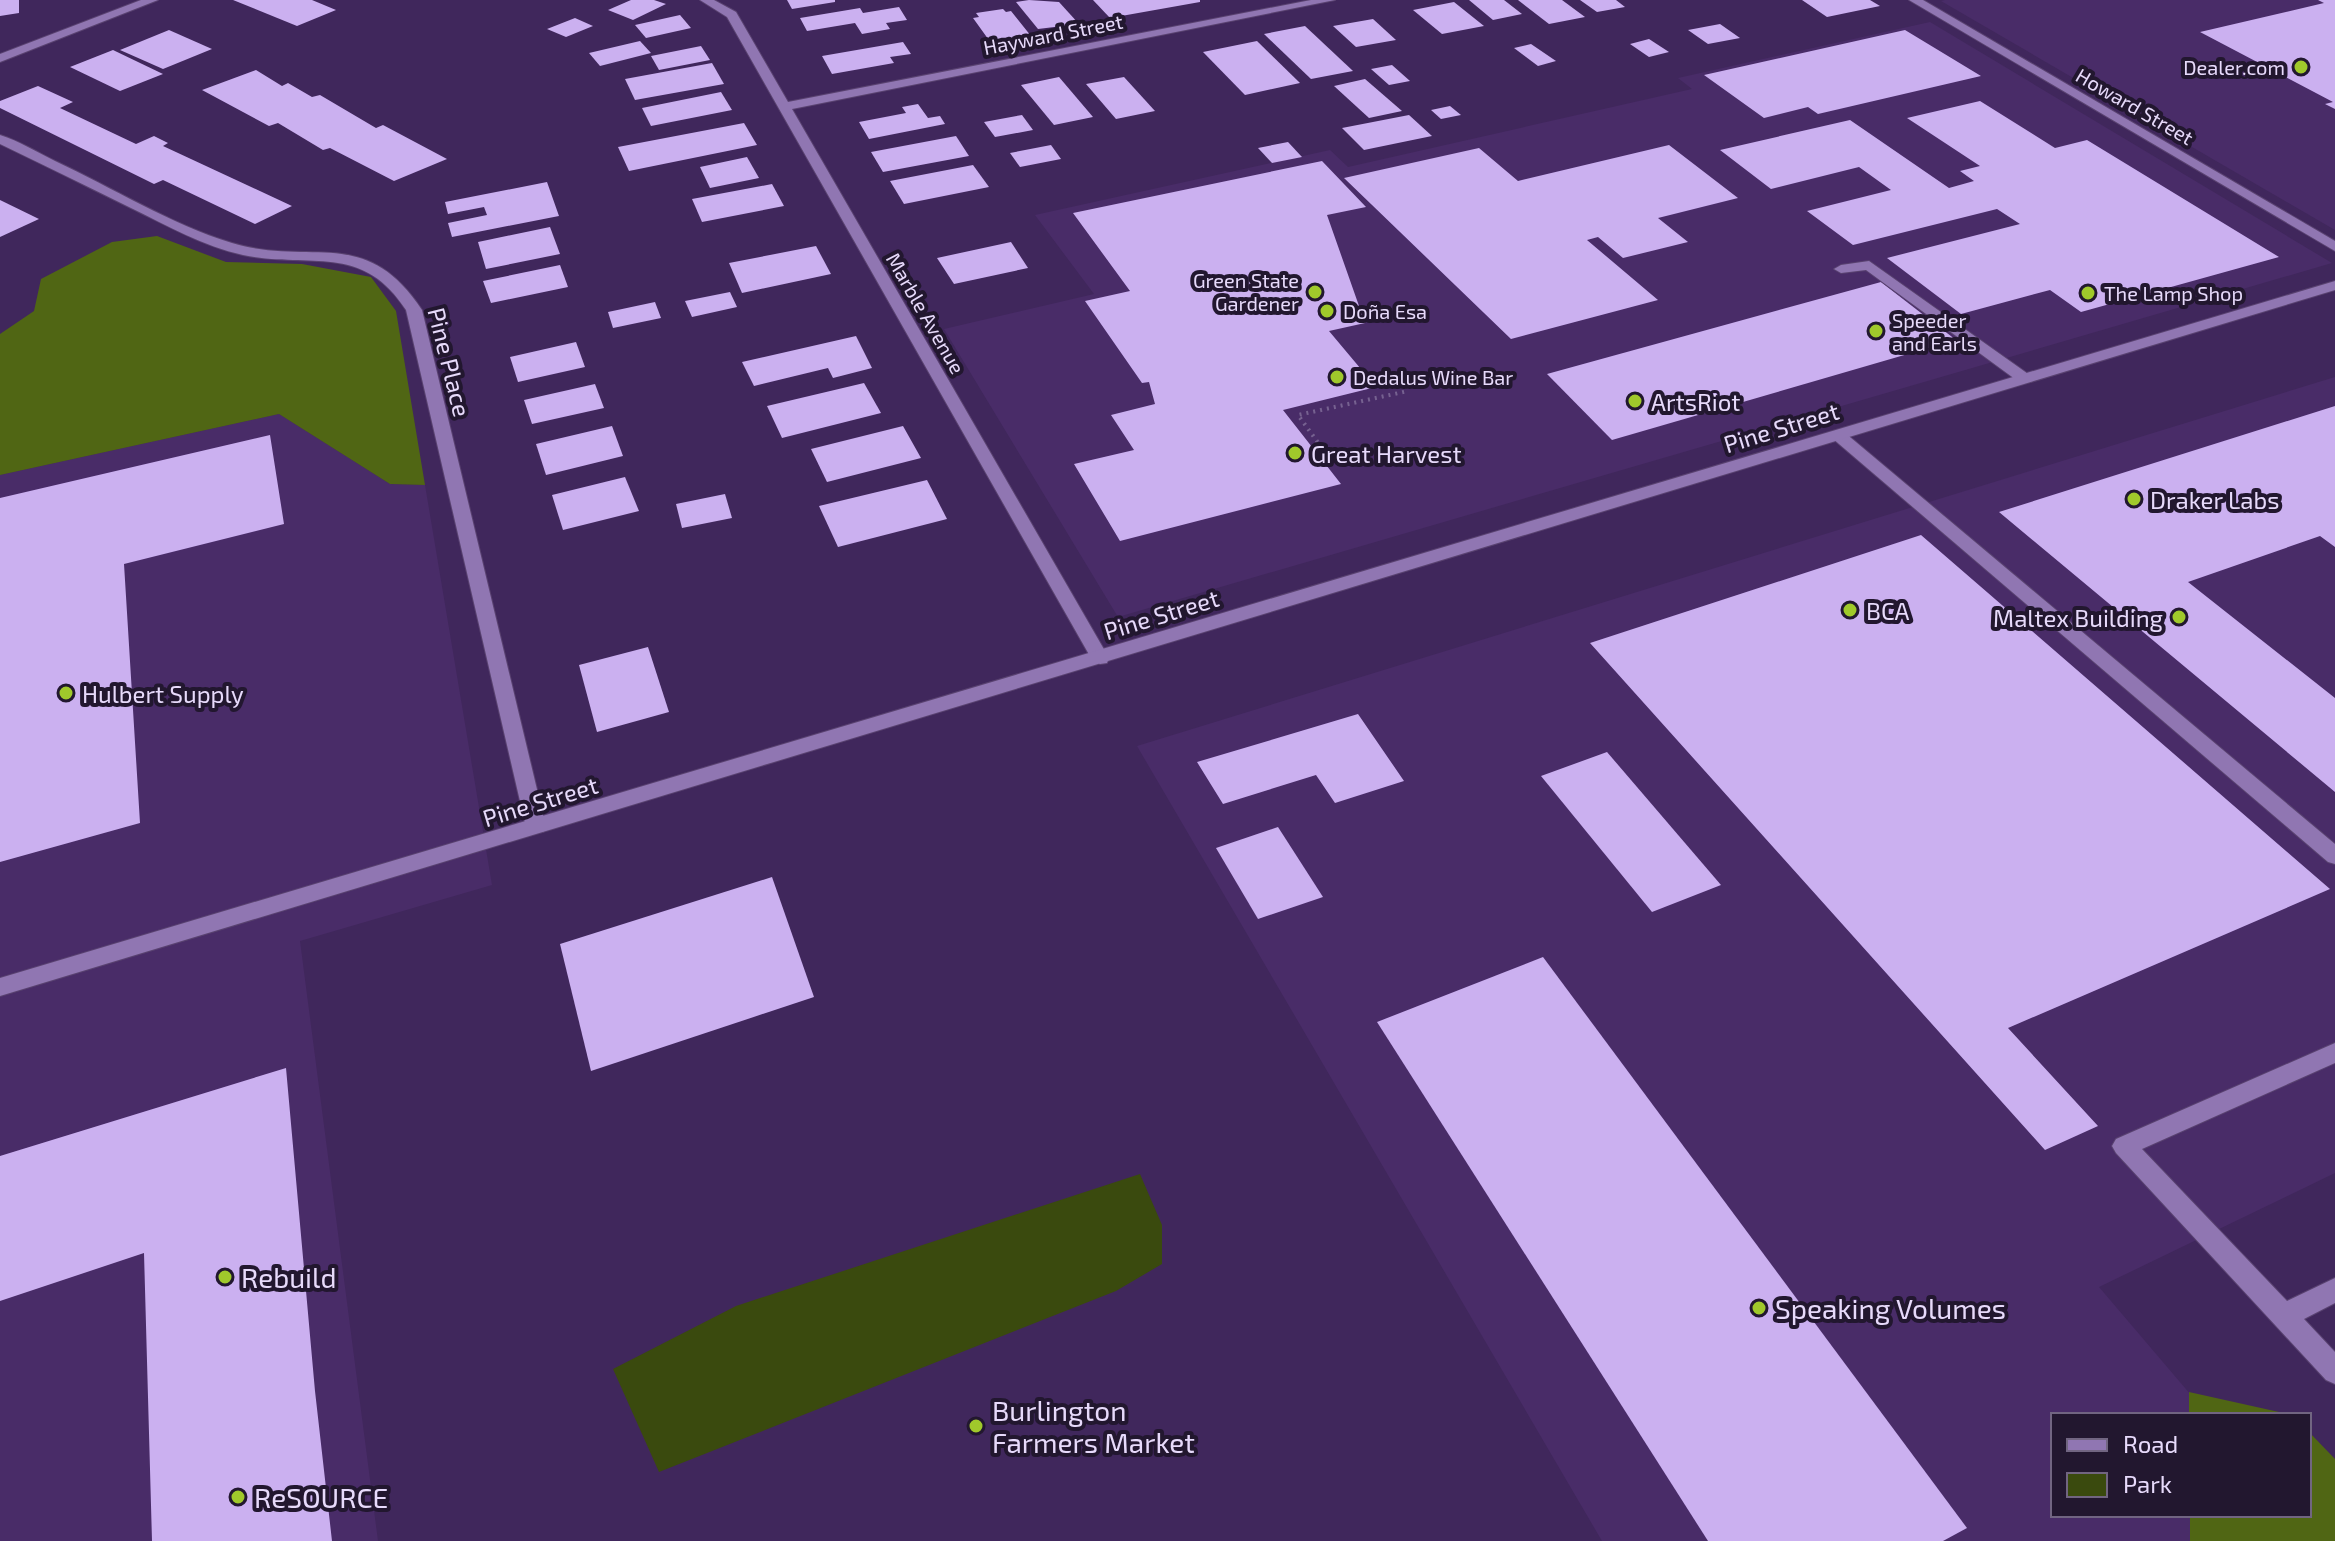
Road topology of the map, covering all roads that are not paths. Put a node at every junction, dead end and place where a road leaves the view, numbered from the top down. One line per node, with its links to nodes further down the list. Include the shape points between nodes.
1 (152, 0): 5 (street)
2 (706, 0): 6 (street, Marble Avenue, via 732,15)
3 (1329, 0): 6 (street, Hayward Street)
4 (1915, 0): 8 (street, Howard Street)
5 (0, 58)
6 (785, 107): 13 (street, Marble Avenue)
7 (0, 139): 14 (street, Pine Place, via 228,246 350,258 382,271 403,289 417,325)
8 (2335, 247)
9 (1841, 269): 11 (street, via 1869,265)
10 (2333, 288): 11 (street, Pine Street)
11 (2025, 379): 12 (street, Pine Street)
12 (1838, 435): 13 (street, Pine Street); 15 (street)
13 (1100, 658): 14 (street, Pine Street)
14 (536, 827): 16 (street, Pine Street)
15 (2335, 856)
16 (0, 987)
17 (2335, 1053): 19 (street, via 2124,1146)
18 (2335, 1290): 19 (street)
19 (2283, 1316): 20 (street)
20 (2335, 1371)

